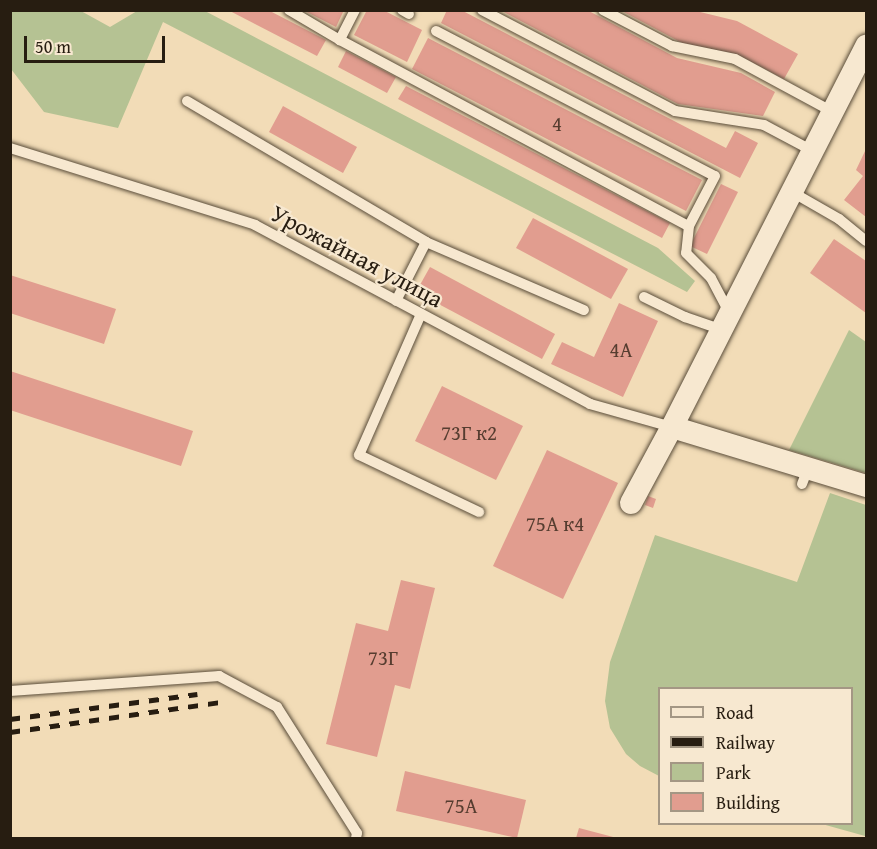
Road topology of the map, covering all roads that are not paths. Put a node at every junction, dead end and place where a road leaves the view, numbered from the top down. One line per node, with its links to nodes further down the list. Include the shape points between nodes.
1 (289, 10): 6 (lane)
2 (355, 10): 6 (lane)
3 (482, 10): 11 (lane, via 675,111 764,125)
4 (603, 10): 9 (lane, via 672,46 735,59)
5 (436, 31): 13 (lane, via 715,176)
6 (340, 40): 13 (lane)
7 (867, 46): 9 (street)
8 (187, 101): 15 (lane)
9 (833, 112): 11 (street)
10 (10, 148): 17 (lane, Урожайная улица, via 255,225)
11 (813, 151): 12 (street)
12 (792, 192): 14 (lane, via 839,219); 20 (street)
13 (689, 226): 20 (lane, via 686,253 711,278)
14 (867, 241)
15 (426, 242): 17 (lane); 18 (lane)
16 (644, 297): 20 (lane, via 685,317)
17 (396, 301): 19 (lane, Урожайная улица)
18 (584, 310)
19 (421, 314): 21 (lane, Урожайная улица, via 590,404); 24 (lane, via 359,455)
20 (726, 322): 21 (street)
21 (672, 427): 22 (street, via 805,476); 23 (street)
22 (867, 486)
23 (631, 503)
24 (479, 512)
25 (10, 691): 26 (lane, via 219,676 276,707 357,833)
26 (356, 838)

